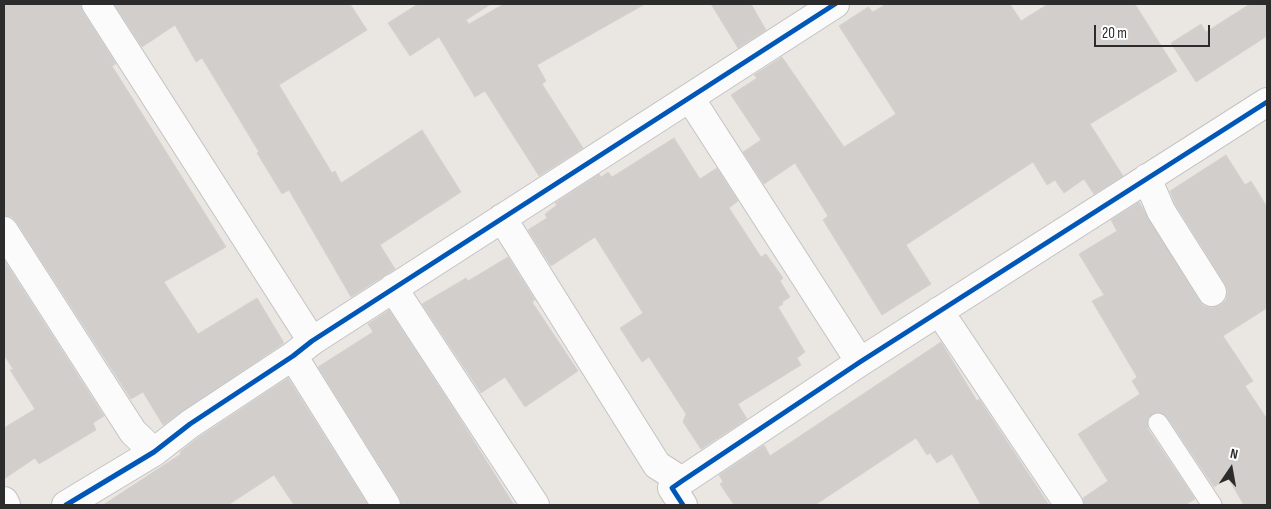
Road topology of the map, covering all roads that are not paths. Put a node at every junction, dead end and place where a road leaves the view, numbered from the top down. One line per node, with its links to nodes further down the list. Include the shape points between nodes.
1 (96, 4): 11 (street)
2 (835, 4): 3 (street)
3 (690, 98): 6 (street); 12 (street)
4 (1267, 102): 5 (street)
5 (1147, 178): 9 (street, via 1161,211); 10 (street)
6 (502, 218): 8 (street); 15 (street, via 657,465)
7 (4, 231): 14 (street, via 133,432)
8 (394, 288): 11 (street); 20 (street)
9 (1212, 292)
10 (940, 311): 12 (street); 21 (street)
11 (303, 348): 14 (street); 19 (street)
12 (860, 362): 15 (street)
13 (1158, 423): 22 (lane)
14 (154, 452): 18 (street)
15 (683, 493)
16 (4, 501): 17 (street)
17 (6, 505)
18 (66, 505)
19 (386, 505)
20 (535, 505)
21 (1069, 505)
22 (1212, 505)

